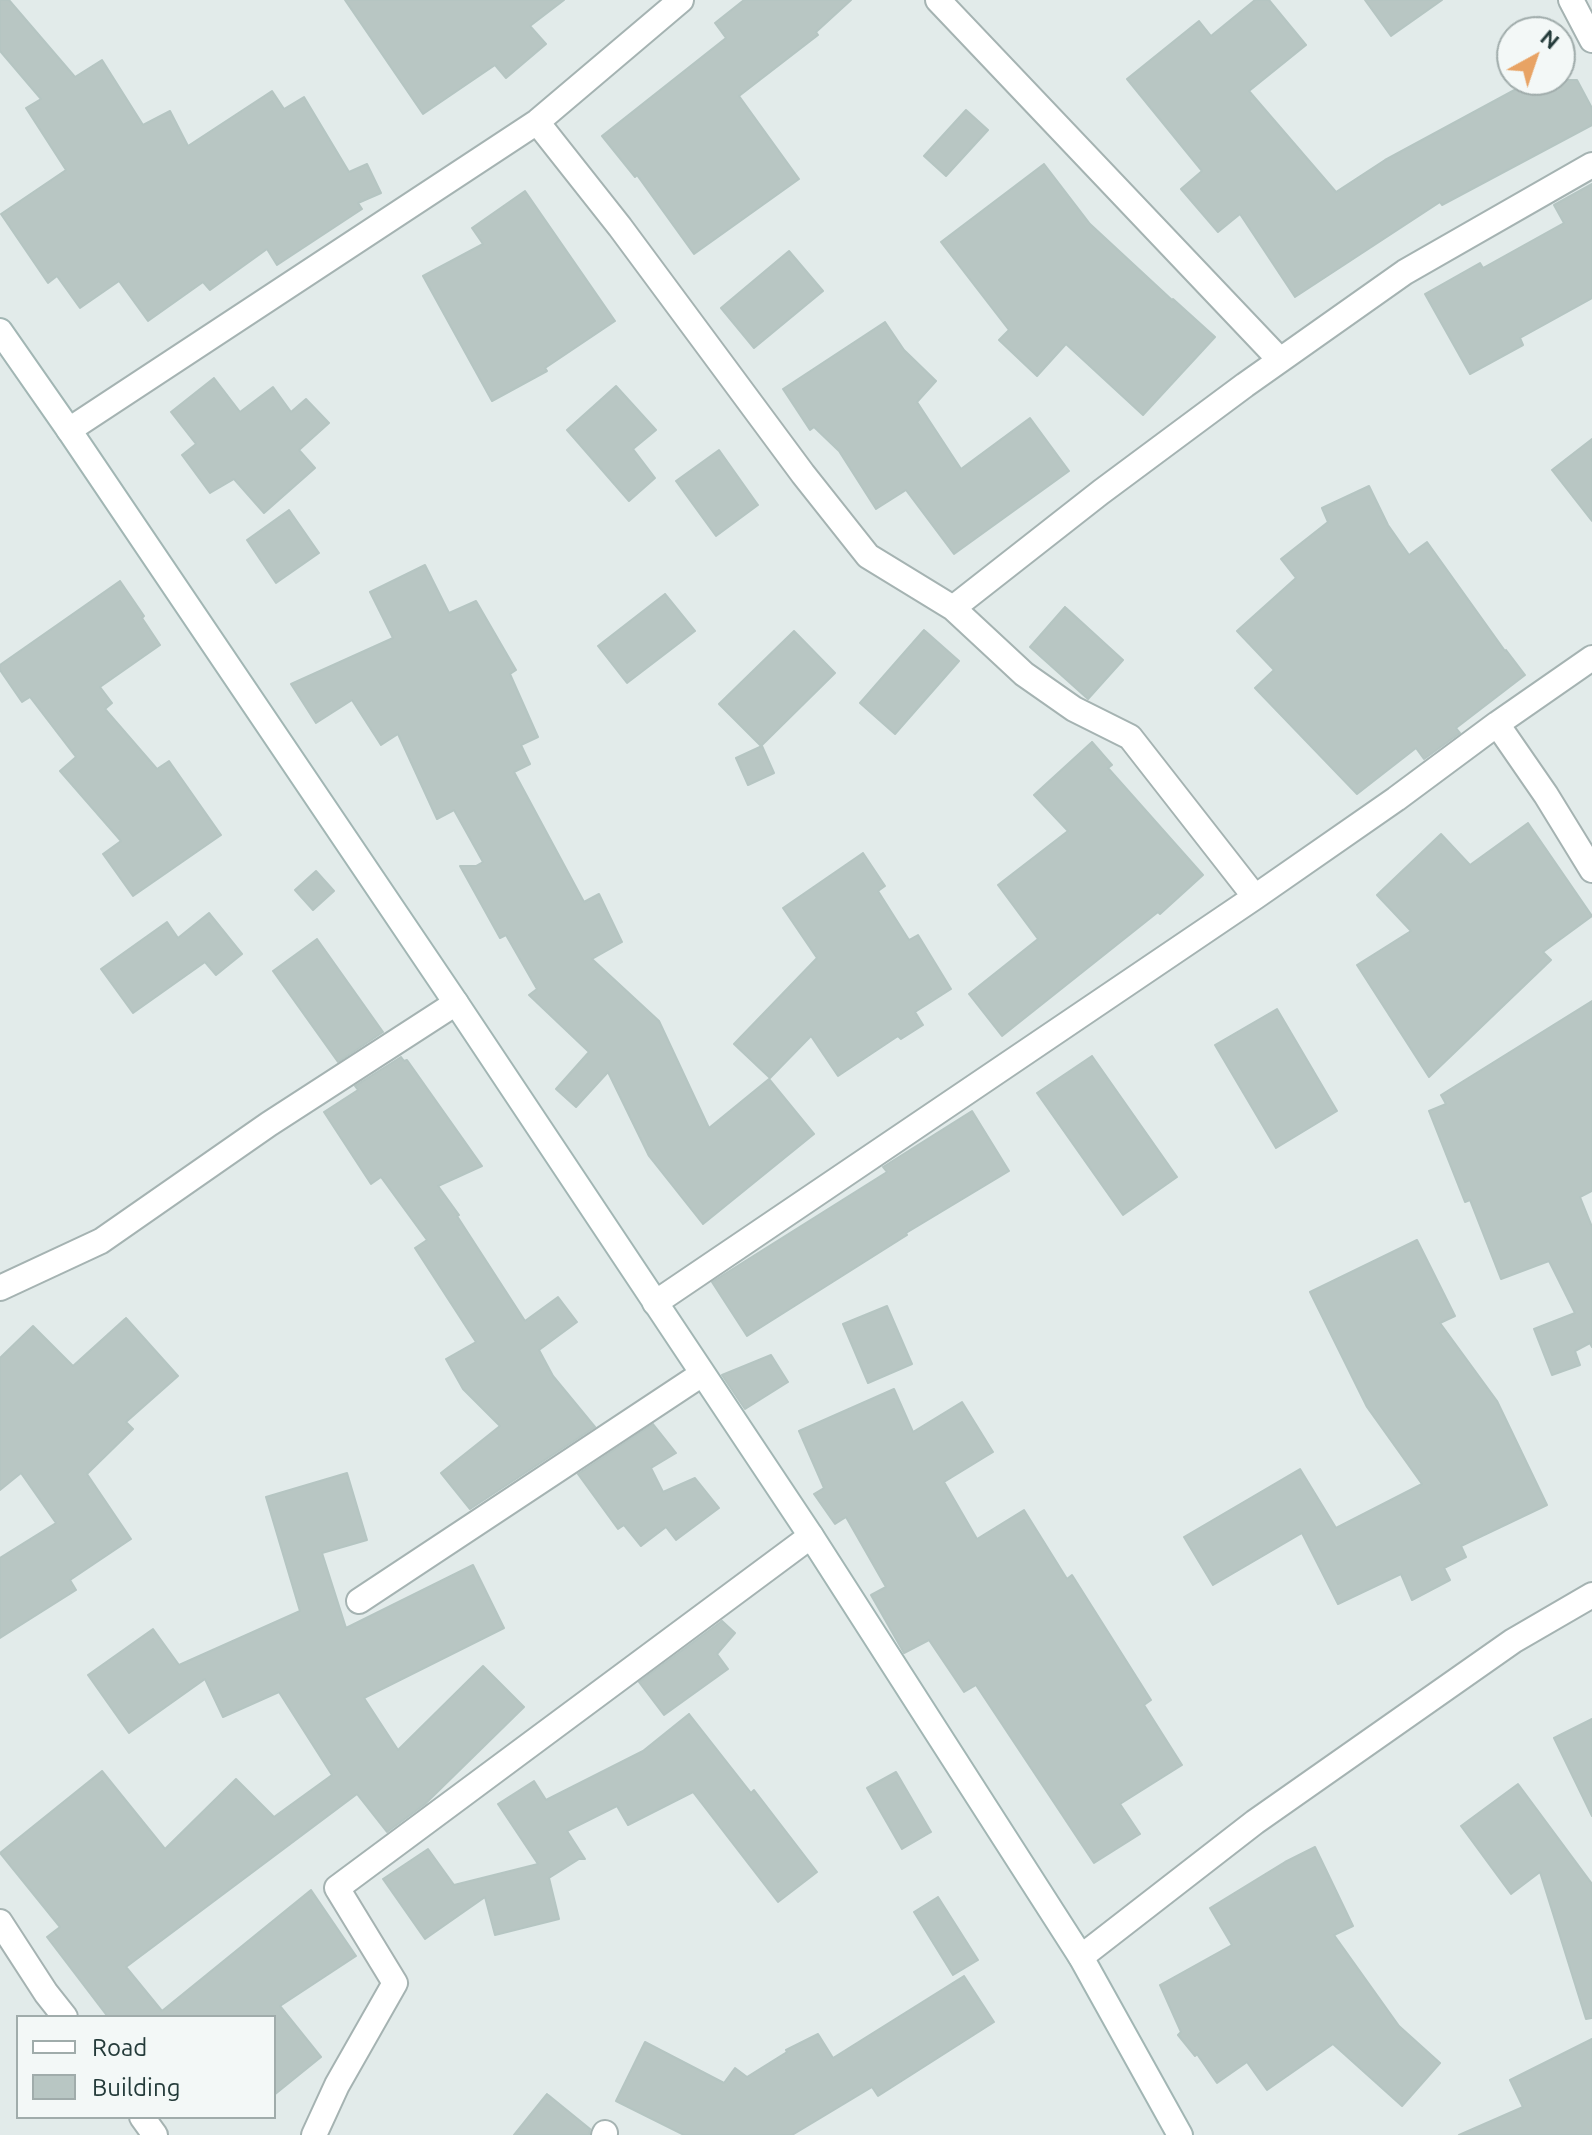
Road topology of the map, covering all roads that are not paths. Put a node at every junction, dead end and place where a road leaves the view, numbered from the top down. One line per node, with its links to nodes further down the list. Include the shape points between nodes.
1 (681, 0): 5 (street)
2 (938, 0): 8 (street)
3 (1571, 0): 4 (street)
4 (1592, 40)
5 (537, 122): 9 (street); 10 (street, via 868,556)
6 (1592, 165): 8 (street, via 1405,272)
7 (0, 331): 9 (street)
8 (1280, 360): 10 (street)
9 (69, 430): 15 (street)
10 (953, 608): 14 (street, via 1024,674 1074,709 1130,737)
11 (1592, 658): 12 (street)
12 (1497, 724): 13 (street); 14 (street)
13 (1592, 870)
14 (1255, 897): 17 (street)
15 (456, 1003): 16 (street, via 101,1241); 17 (street)
16 (0, 1288)
17 (655, 1303): 18 (street)
18 (702, 1374): 19 (street); 21 (street)
19 (811, 1536): 23 (street); 25 (street, via 337,1888 395,1983)
20 (1592, 1595): 23 (street, via 1513,1641 1255,1822)
21 (359, 1601)
22 (0, 1922): 24 (street)
23 (1081, 1957): 26 (street)
24 (63, 2015)
25 (314, 2135)
26 (1180, 2135)

